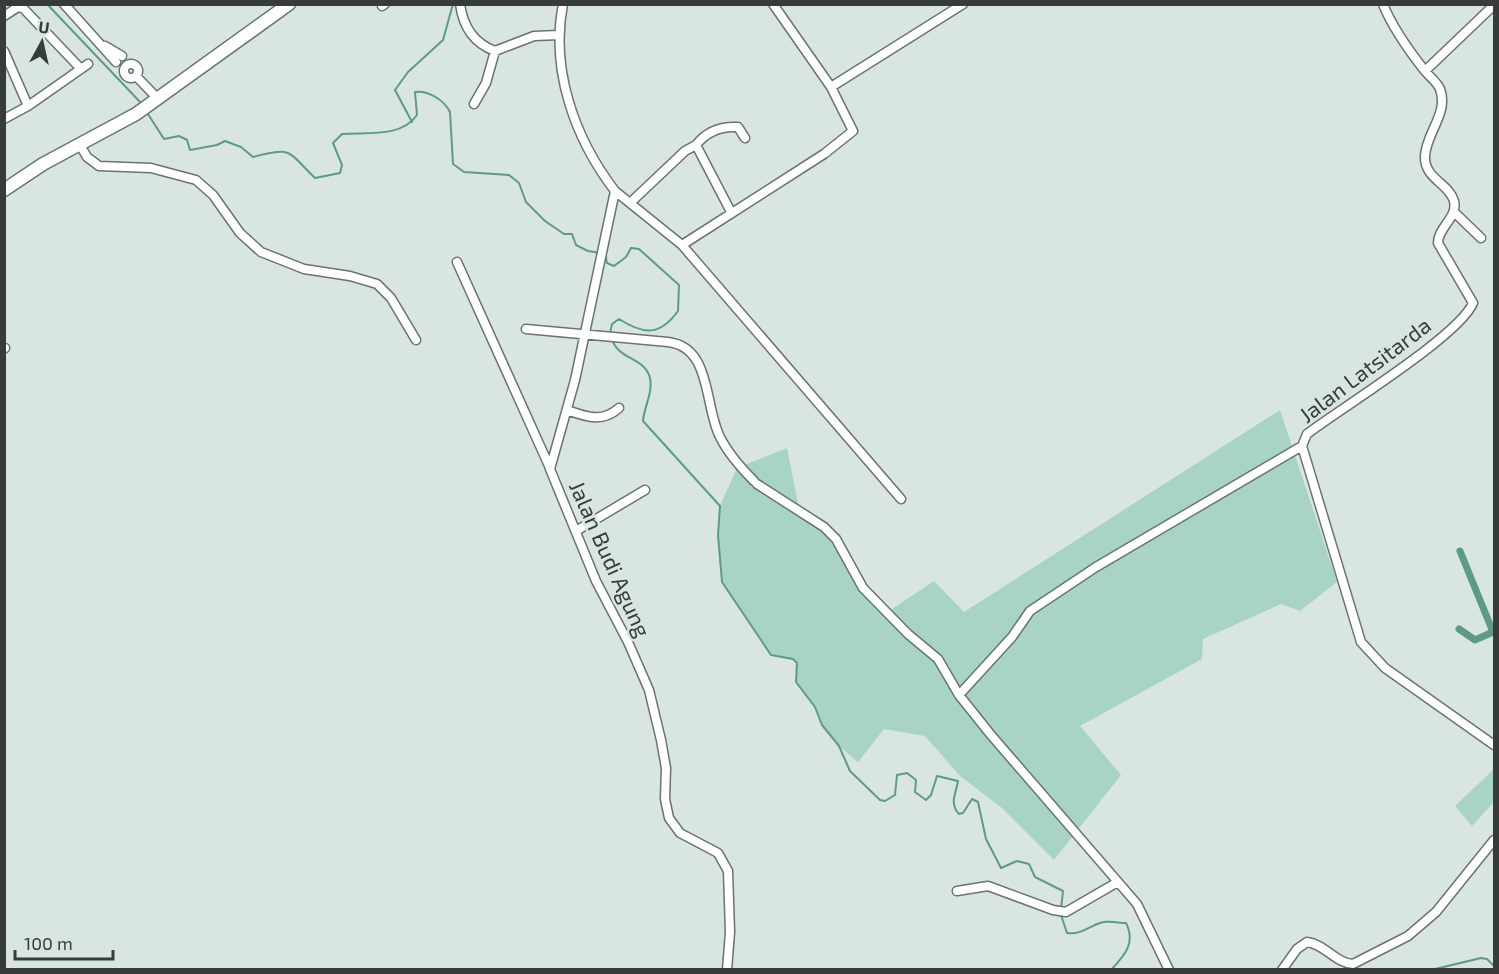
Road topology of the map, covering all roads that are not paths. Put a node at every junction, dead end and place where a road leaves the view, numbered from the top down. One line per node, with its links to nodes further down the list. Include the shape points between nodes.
1 (64, 4): 16 (street, via 123,63 129,77 136,76)
2 (289, 4): 16 (highway)
3 (460, 4): 13 (street, via 470,33)
4 (563, 4): 11 (street)
5 (773, 4): 15 (street)
6 (963, 4): 15 (street)
7 (1384, 5): 14 (street)
8 (1494, 5): 14 (street)
9 (16, 6): 10 (street); 18 (street, via 25,9 84,66)
10 (4, 16)
11 (559, 34): 13 (street, via 534,36); 24 (street, via 563,75 584,145)
12 (4, 51): 18 (street)
13 (495, 51): 17 (street, via 486,83)
14 (1425, 71): 27 (street, via 1442,96 1425,164 1453,199)
15 (831, 87): 26 (street, via 853,133)
16 (155, 101): 21 (highway)
17 (474, 104)
18 (28, 106): 19 (street)
19 (4, 118)
20 (745, 138): 22 (street, via 738,127 732,127 706,134)
21 (80, 145): 23 (highway); 33 (street, via 95,164 151,168 196,180 261,252 304,269 377,284 391,298)
22 (696, 145): 25 (street); 26 (street)
23 (4, 190)
24 (615, 191): 25 (street); 32 (street, Jalan Budi Agung)
25 (630, 203): 29 (street)
26 (731, 212): 29 (street)
27 (1454, 212): 28 (street); 36 (street, Jalan Latsitarda, via 1438,243 1473,300 1472,307 1427,348 1307,434)
28 (1481, 238)
29 (682, 245): 39 (street)
30 (457, 262): 37 (street)
31 (526, 330): 32 (street)
32 (585, 336): 35 (street, Jalan Budi Agung); 41 (street, via 676,343 690,350 704,378 720,437 755,483 824,527 836,539 863,588 938,659)
33 (416, 340)
34 (619, 408): 35 (street, via 609,416 595,419)
35 (567, 410): 37 (street, Jalan Budi Agung)
36 (1302, 446): 41 (street, via 1096,567 1030,611 1012,637); 42 (street, Jalan Latsitarda, via 1361,642 1385,668)
37 (550, 469): 40 (street, Jalan Budi Agung)
38 (645, 490): 40 (street)
39 (901, 499)
40 (576, 531): 46 (street, Jalan Budi Agung, via 596,581 639,665 656,711 666,768 664,798 669,818 680,833 718,853 728,871)
41 (959, 695): 44 (street)
42 (1494, 745)
43 (1494, 840): 48 (street, via 1436,912 1408,936 1353,964 1307,942)
44 (1116, 883): 45 (street, via 1062,912 988,886); 47 (street, via 1142,912)
45 (957, 891)
46 (727, 969)
47 (1169, 969)
48 (1282, 969)

